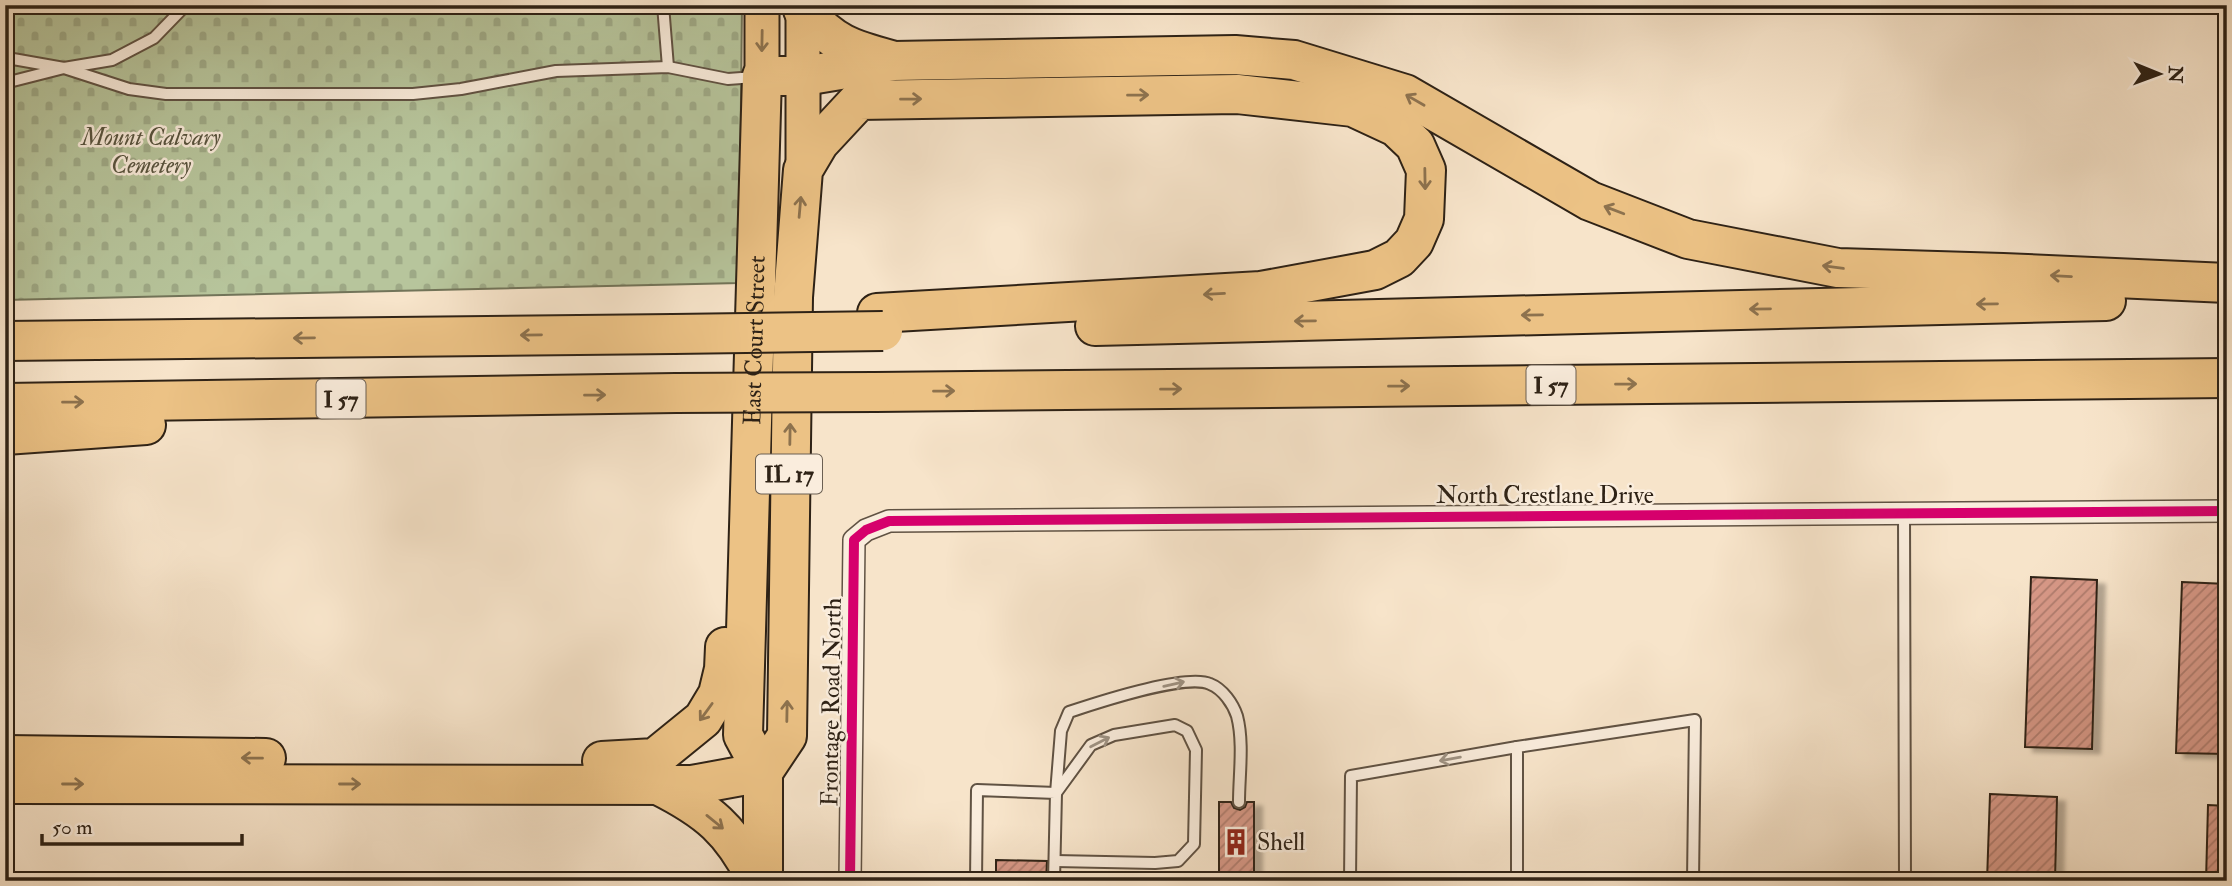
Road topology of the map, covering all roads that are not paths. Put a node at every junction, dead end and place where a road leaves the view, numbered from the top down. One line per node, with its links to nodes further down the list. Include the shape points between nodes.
1 (186, 5): 8 (lane, via 154,38 112,60)
2 (663, 5): 7 (lane)
3 (762, 5): 9 (main road, East Court Street / IL 17, one-way to 9)
4 (803, 8): 6 (highway, via 833,39); 10 (main road, IL 17)
5 (5, 55): 8 (lane)
6 (894, 61): 10 (highway); 14 (highway, one-way to 6, via 1838,268 1688,239 1590,201 1405,94 1294,60 1235,55)
7 (668, 67): 8 (lane, via 556,71 413,94 166,94 130,89); 9 (lane, via 728,79)
8 (64, 68): 11 (lane)
9 (762, 76): 10 (highway); 22 (highway, East Court Street / IL 17)
10 (804, 76): 12 (highway); 13 (main road, IL 17)
11 (5, 83)
12 (859, 100): 13 (highway, via 819,143); 16 (highway, one-way to 16, via 1237,94 1353,107 1396,127 1415,145 1426,170 1424,219 1414,242 1399,258 1375,270 1261,291)
13 (803, 170): 29 (highway, IL 17, one-way to 13, via 787,736 793,297)
14 (2227, 283)
15 (2227, 298): 16 (highway, one-way to 16)
16 (880, 322): 17 (highway, one-way to 17, bridge, via 720,333)
17 (5, 341)
18 (2227, 378): 19 (highway, I 57, one-way to 18, bridge)
19 (549, 397): 20 (highway, I 57, one-way to 19); 21 (highway)
20 (5, 402)
21 (5, 435)
22 (751, 508): 28 (highway, one-way to 28, via 729,541 724,669 718,694 703,719); 29 (highway, East Court Street / IL 17, via 743,735)
23 (2227, 511): 24 (street, North Crestlane Drive)
24 (1903, 514): 25 (street, North Crestlane Drive, via 890,521); 42 (lane)
25 (866, 530): 36 (street, Frontage Road North, via 854,540)
26 (1517, 747): 39 (lane, one-way to 39, via 1351,776); 40 (lane); 41 (lane, via 1695,720)
27 (5, 755): 28 (highway, one-way to 27, via 594,761)
28 (656, 772): 29 (highway, via 692,785); 30 (highway, one-way to 28); 34 (highway, one-way to 34, via 721,825 744,854)
29 (763, 772): 35 (highway, East Court Street / IL 17)
30 (5, 783)
31 (1056, 793): 32 (lane, one-way to 32, via 1061,731 1069,712 1187,681 1209,683 1225,694 1237,715); 33 (lane); 33 (lane, one-way to 33, via 1091,745 1114,735 1175,725 1187,731 1196,750 1194,844 1178,861); 37 (lane, via 977,790)
32 (1239, 802)
33 (1055, 861): 38 (lane)
34 (757, 881)
35 (762, 881)
36 (850, 881)
37 (976, 881)
38 (1054, 881)
39 (1350, 881)
40 (1517, 881)
41 (1693, 881)
42 (1905, 881)

